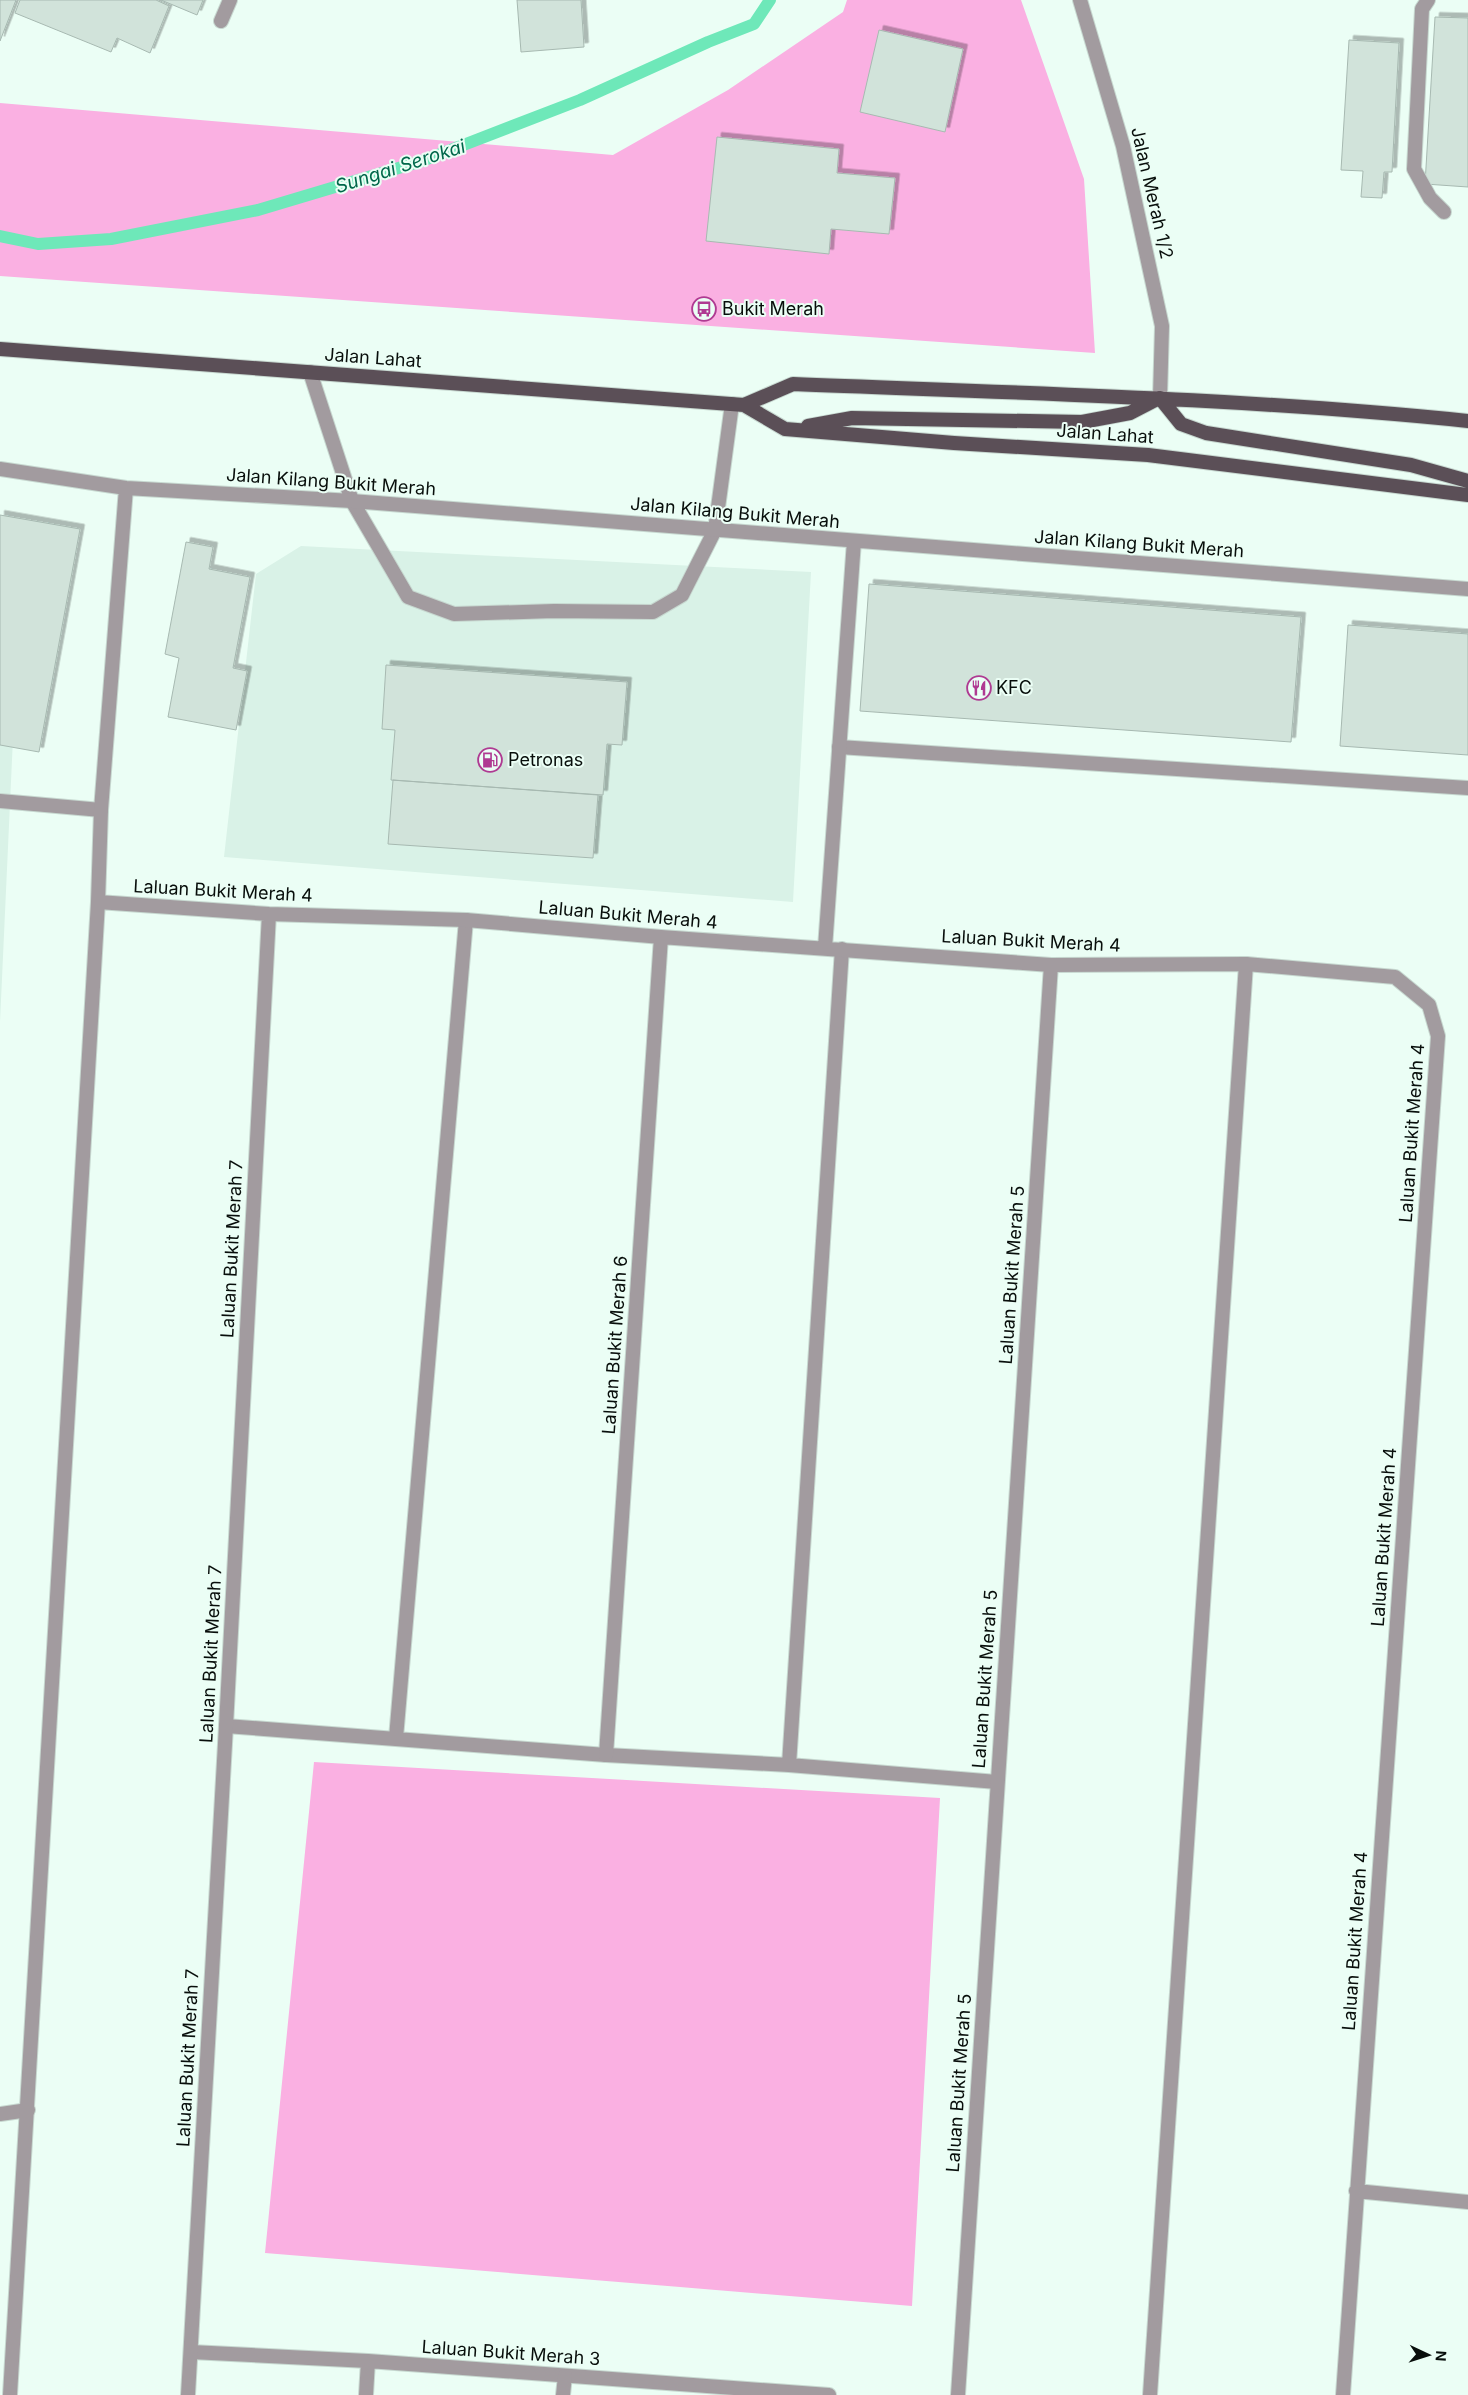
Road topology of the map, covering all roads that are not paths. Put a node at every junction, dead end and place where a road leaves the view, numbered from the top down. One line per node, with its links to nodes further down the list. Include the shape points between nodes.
1 (230, 0): 4 (street)
2 (1080, 0): 8 (street, Jalan Merah 1/2, via 1124,146 1162,326)
3 (1428, 0): 5 (street, via 1422,9 1414,169 1430,198)
4 (221, 21)
5 (1444, 212)
6 (0, 349): 7 (main road, Jalan Lahat)
7 (310, 372): 9 (main road, Jalan Lahat); 16 (street)
8 (1160, 398): 9 (main road, Jalan Lahat, via 792,384); 10 (main road, Jalan Lahat, via 1367,410); 11 (main road, via 1130,413 1082,422 852,418); 13 (main road, via 1180,424 1206,432 1402,463)
9 (738, 405): 11 (main road, Jalan Lahat); 17 (street)
10 (1468, 421)
11 (785, 429): 15 (main road, Jalan Lahat, via 1148,455)
12 (0, 469): 14 (street, Jalan Kilang Bukit Merah)
13 (1468, 481)
14 (126, 488): 16 (street, Jalan Kilang Bukit Merah); 23 (street)
15 (1468, 495)
16 (352, 501): 17 (street, Jalan Kilang Bukit Merah); 17 (street, via 408,597 454,614 654,612 682,596)
17 (715, 530): 18 (street, Jalan Kilang Bukit Merah)
18 (854, 541): 19 (street, Jalan Kilang Bukit Merah); 20 (street)
19 (1468, 589)
20 (839, 747): 21 (street); 28 (street)
21 (1468, 788)
22 (0, 802): 23 (street)
23 (101, 810): 24 (street)
24 (98, 902): 25 (street, Laluan Bukit Merah 4); 37 (street)
25 (269, 914): 26 (street, Laluan Bukit Merah 4); 32 (street, Laluan Bukit Merah 7)
26 (466, 920): 27 (street, Laluan Bukit Merah 4); 33 (street)
27 (661, 937): 28 (street, Laluan Bukit Merah 4); 34 (street, Laluan Bukit Merah 6)
28 (825, 948): 29 (street, Laluan Bukit Merah 4)
29 (842, 949): 31 (street, Laluan Bukit Merah 4); 35 (street)
30 (1246, 964): 31 (street, Laluan Bukit Merah 4); 39 (street, Laluan Bukit Merah 4, via 1394,977 1429,1005 1438,1036); 51 (street)
31 (1051, 965): 36 (street, Laluan Bukit Merah 5)
32 (226, 1726): 33 (street); 41 (street, Laluan Bukit Merah 7)
33 (396, 1738): 34 (street)
34 (606, 1755): 35 (street)
35 (790, 1765): 36 (street)
36 (997, 1782): 50 (street, Laluan Bukit Merah 5)
37 (28, 2110): 38 (street); 45 (street)
38 (0, 2114)
39 (1356, 2191): 40 (street); 52 (street, Laluan Bukit Merah 4)
40 (1468, 2202)
41 (191, 2352): 42 (street, Laluan Bukit Merah 3); 46 (street, Laluan Bukit Merah 7)
42 (368, 2361): 43 (street, Laluan Bukit Merah 3); 47 (street)
43 (565, 2376): 44 (street, Laluan Bukit Merah 3); 48 (street)
44 (762, 2392): 49 (street, Laluan Bukit Merah 3)
45 (10, 2395)
46 (188, 2395)
47 (366, 2395)
48 (564, 2395)
49 (829, 2395)
50 (958, 2395)
51 (1150, 2395)
52 (1343, 2395)

